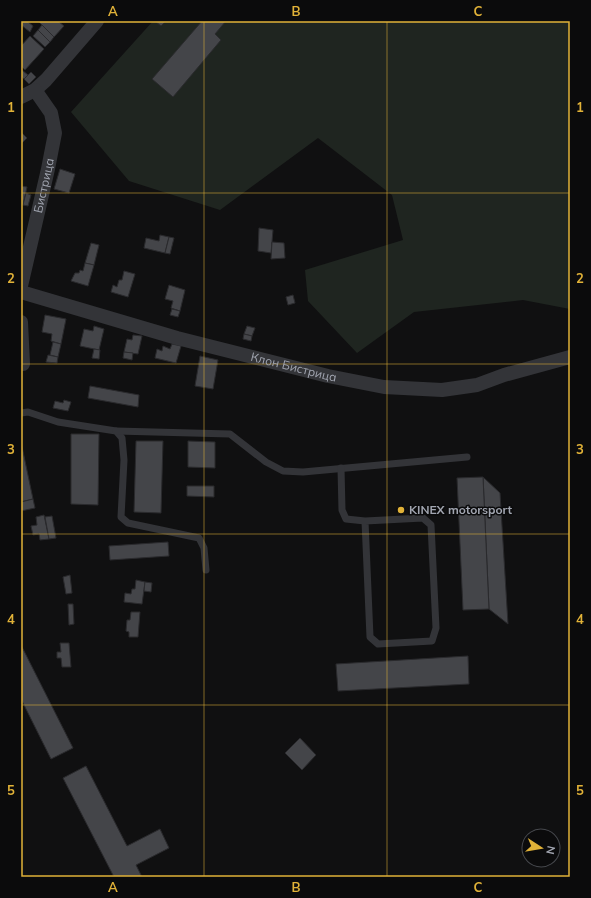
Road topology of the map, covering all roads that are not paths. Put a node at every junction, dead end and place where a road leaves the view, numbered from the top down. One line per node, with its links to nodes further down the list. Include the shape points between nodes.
1 (97, 21): 2 (street)
2 (35, 90): 3 (street); 4 (street, Бистрица, via 51,113 54,133)
3 (21, 97)
4 (21, 286)
5 (21, 292): 7 (street, Клон Бистрица, via 184,340 328,376 384,387 442,390 477,385)
6 (21, 322): 8 (street)
7 (570, 357)
8 (23, 364)
9 (21, 413): 10 (lane, via 28,412 58,422)
10 (116, 431): 12 (lane, via 230,434 266,462 283,471 304,472); 14 (lane, via 122,438 124,460 121,517 128,523 199,538 204,548)
11 (467, 457): 12 (lane)
12 (341, 468): 13 (lane, via 342,510 346,519)
13 (366, 521): 13 (lane, via 423,518 431,525 436,628 432,641 378,644 370,636)
14 (206, 570)

